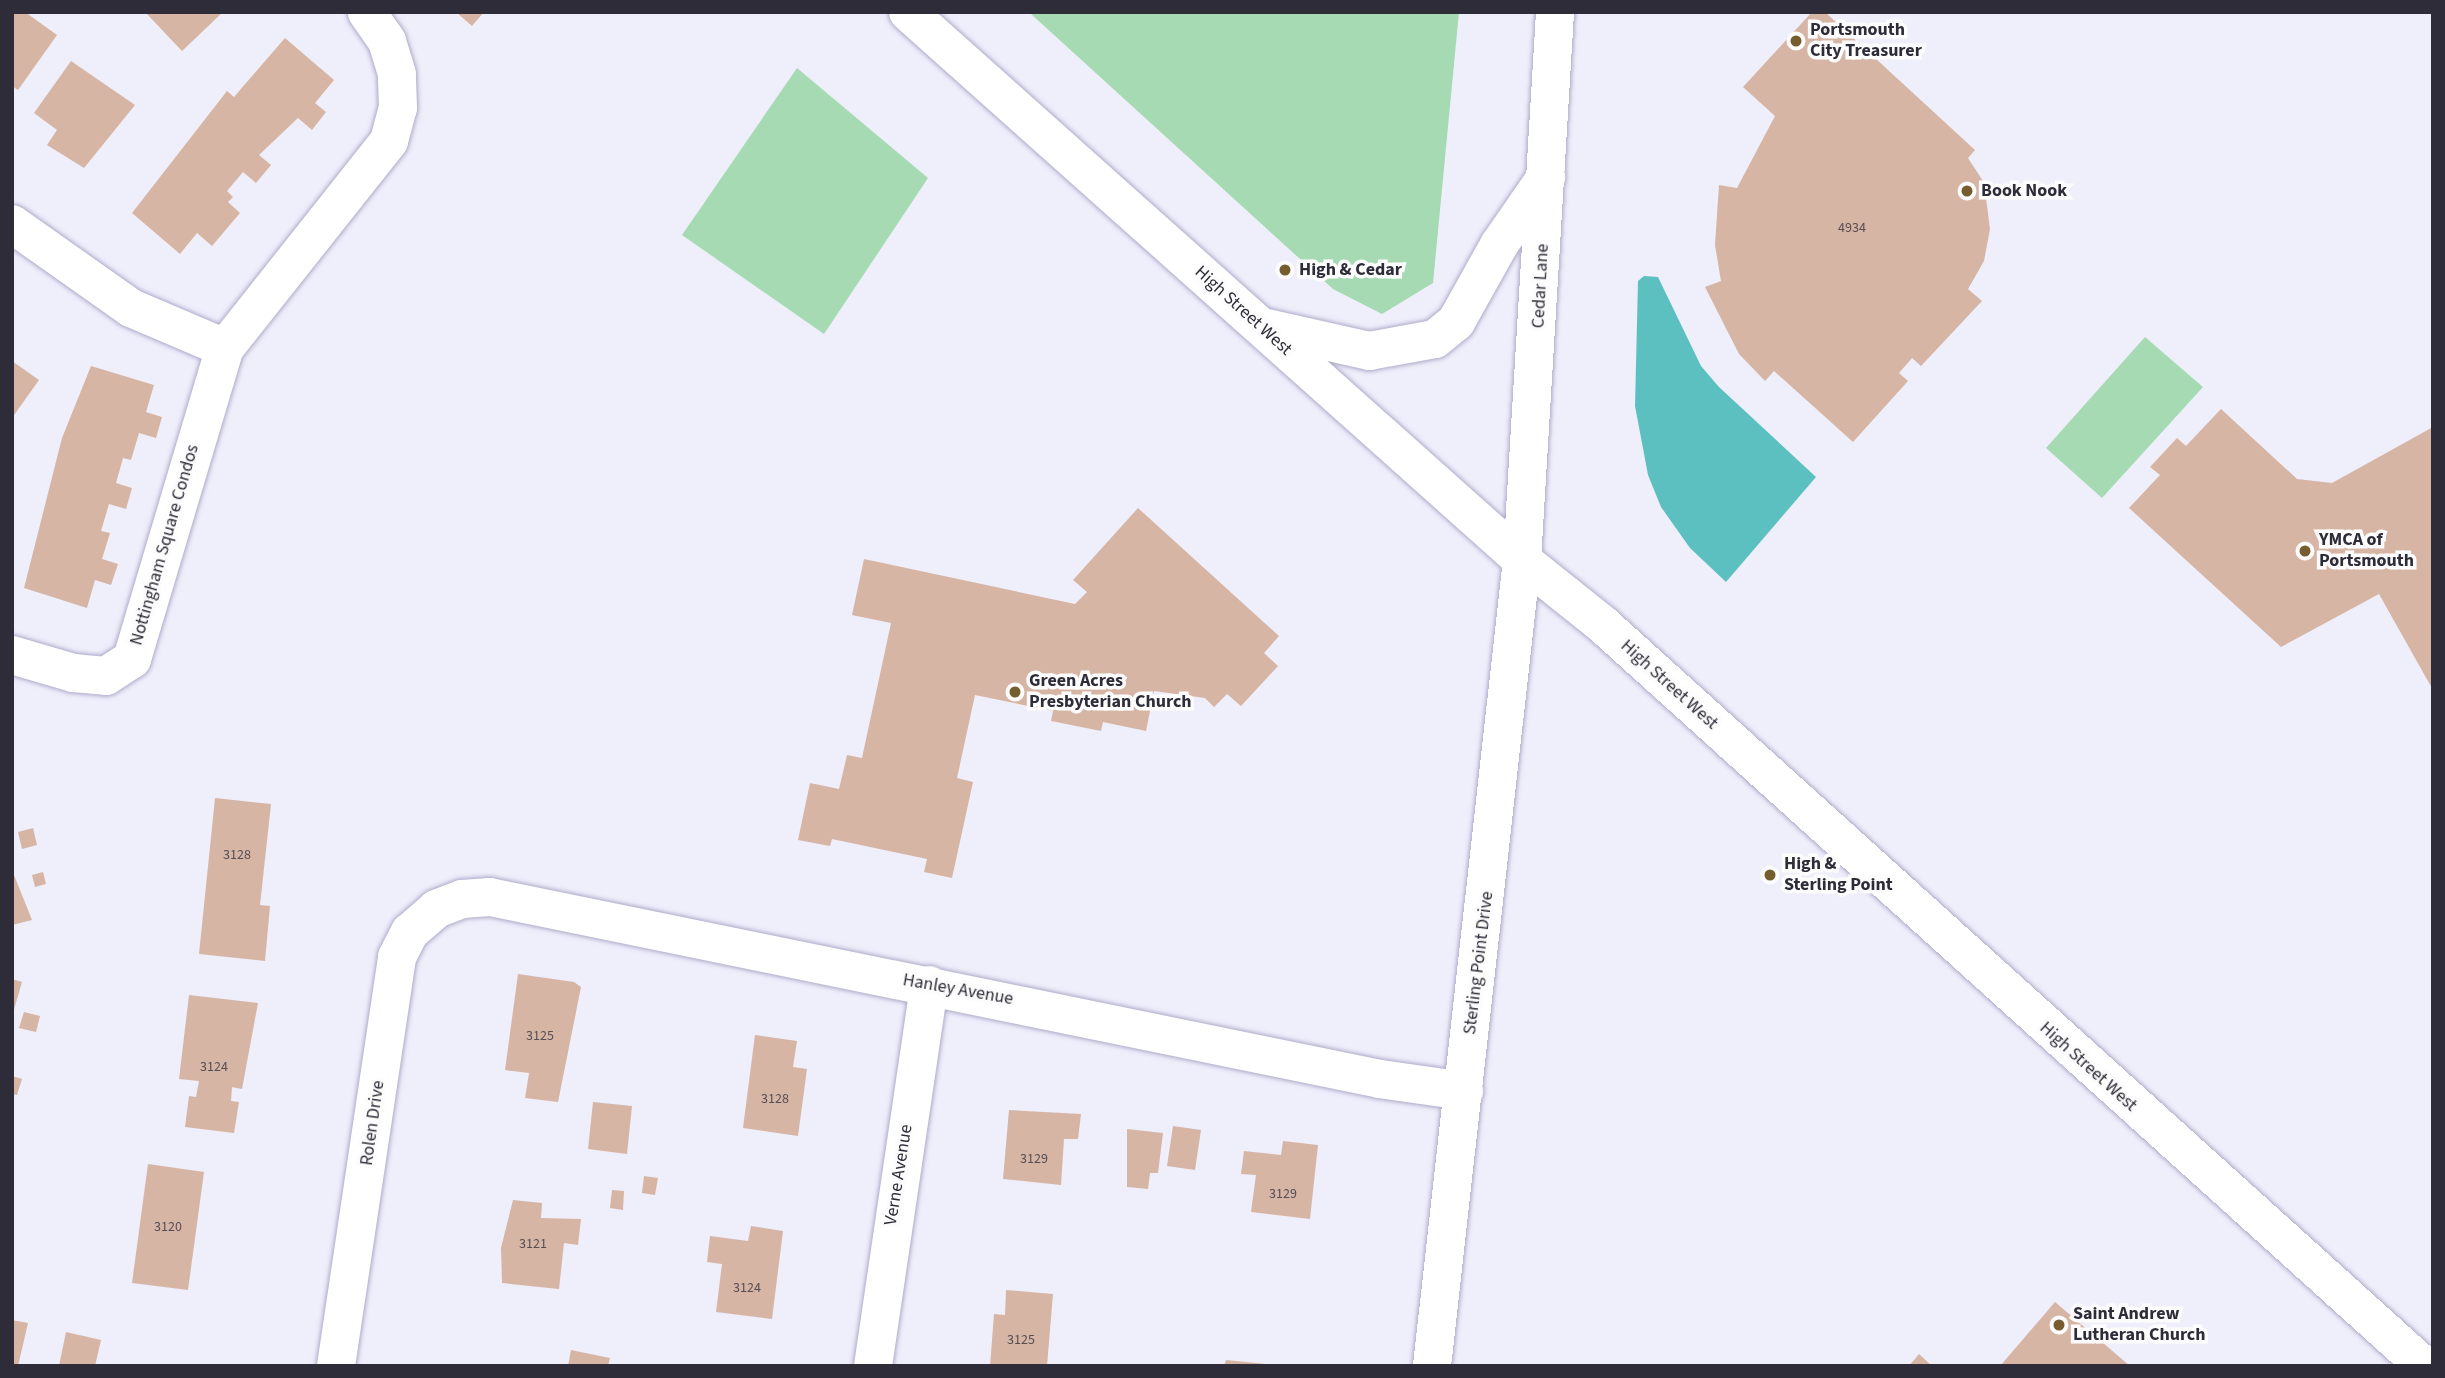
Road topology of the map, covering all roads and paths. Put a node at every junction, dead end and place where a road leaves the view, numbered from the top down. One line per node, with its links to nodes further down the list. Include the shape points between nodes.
1 (367, 12): 7 (street, Nottingham Square Condos, via 387,41 397,74 398,108 389,141)
2 (908, 12): 6 (street, High Street West)
3 (1555, 12): 4 (street, Cedar Lane)
4 (1547, 177): 6 (street, via 1499,245 1456,322 1435,339 1369,351); 8 (street, Cedar Lane)
5 (12, 224): 7 (street, via 131,308)
6 (1261, 327): 8 (street, High Street West)
7 (225, 348): 9 (street, Nottingham Square Condos, via 132,659 106,676 73,673)
8 (1522, 560): 12 (street, Sterling Point Drive); 16 (street, High Street West, via 1601,623)
9 (12, 655)
10 (451, 903): 11 (street, Hanley Avenue, via 490,897); 13 (street, Rolen Drive, via 410,932 397,957)
11 (929, 985): 12 (street, Hanley Avenue, via 1380,1079); 14 (street, Verne Avenue)
12 (1464, 1091): 15 (street, Sterling Point Drive)
13 (336, 1366)
14 (873, 1366)
15 (1432, 1366)
16 (2424, 1366)

